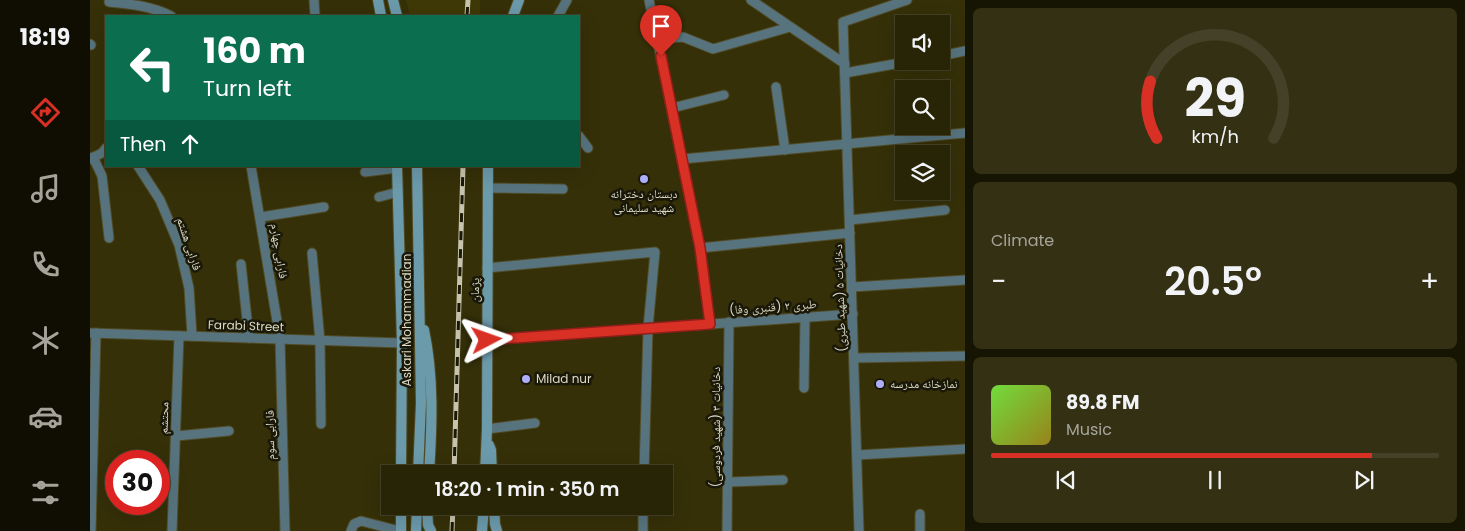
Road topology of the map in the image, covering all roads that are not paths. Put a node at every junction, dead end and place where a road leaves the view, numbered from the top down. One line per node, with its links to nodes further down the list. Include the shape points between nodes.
1 (314, 0): 11 (street)
2 (378, 0): 12 (main road)
3 (393, 0): 13 (main road)
4 (519, 0): 14 (main road)
5 (566, 0): 15 (street)
6 (649, 0): 17 (street)
7 (751, 0): 16 (street)
8 (907, 0): 21 (street, دخانیات ۵ (شهید طبری), via 843,22)
9 (109, 2): 10 (street, via 145,7)
10 (169, 15)
11 (315, 15)
12 (381, 15)
13 (397, 15)
14 (513, 15)
15 (558, 15)
16 (790, 27): 17 (street, via 713,49 683,37); 21 (street)
17 (658, 39): 24 (street)
18 (965, 51): 19 (street)
19 (950, 54)
20 (895, 63): 21 (street)
21 (845, 69): 27 (street, دخانیات ۵ (شهید طبری))
22 (776, 87): 30 (street)
23 (724, 95): 24 (street)
24 (672, 108): 32 (street)
25 (965, 133): 27 (street)
26 (580, 137): 28 (street)
27 (847, 145): 30 (street); 46 (street, دخانیات ۵ (شهید طبری))
28 (588, 148)
29 (105, 149): 31 (street)
30 (785, 150): 32 (street)
31 (92, 158): 48 (street, via 102,176)
32 (682, 159): 49 (street)
33 (139, 167): 63 (street, فارابی هشتم, via 160,200 178,245 189,288)
34 (251, 167): 45 (street, فارابی چهارم)
35 (397, 167): 38 (street); 41 (main road, Askari Mohammadian)
36 (417, 167): 55 (main road, Askari Mohammadian)
37 (488, 167): 39 (main road, پژمان)
38 (365, 172)
39 (488, 188): 40 (street); 52 (main road, پژمان)
40 (563, 189)
41 (398, 192): 42 (street); 68 (main road, Askari Mohammadian)
42 (379, 197)
43 (324, 207): 45 (street)
44 (945, 210): 46 (street)
45 (261, 217): 65 (street, فارابی چهارم)
46 (850, 220): 47 (street, دخانیات ۵ (شهید طبری))
47 (850, 233): 49 (street); 54 (street, دخانیات ۵ (شهید طبری))
48 (109, 238)
49 (700, 248): 59 (street)
50 (312, 253): 67 (street)
51 (240, 264): 64 (street)
52 (488, 268): 60 (street, via 655,252); 66 (main road, پژمان)
53 (965, 280): 54 (street)
54 (852, 287): 56 (street, دخانیات ۵ (شهید طبری))
55 (420, 309): 69 (main road, Askari Mohammadian); 84 (main road, via 430,376)
56 (852, 314): 57 (street, طبری ۲ (قنبری وفا)); 71 (street, دخانیات ۵ (شهید طبری))
57 (805, 317): 58 (street, طبری ۲ (قنبری وفا)); 72 (street)
58 (729, 322): 59 (street, طبری ۲ (قنبری وفا)); 89 (street, دخانیات ۳ (شهید فردوسی))
59 (710, 324): 60 (street, طبری ۲ (قنبری وفا))
60 (648, 328): 66 (street, طبری ۲ (قنبری وفا)); 87 (street)
61 (93, 333): 62 (street, Farabi Street); 98 (street)
62 (179, 336): 63 (street, Farabi Street); 78 (street, محتشم)
63 (192, 336): 64 (street, Farabi Street)
64 (249, 338): 65 (street, Farabi Street)
65 (280, 339): 67 (street, Farabi Street); 100 (street, فارابی سوم)
66 (487, 340): 77 (main road, پژمان)
67 (320, 341): 68 (street, Farabi Street); 74 (street)
68 (402, 343): 69 (main road); 81 (main road, Askari Mohammadian)
69 (420, 344): 73 (main road, Askari Mohammadian)
70 (965, 356): 71 (street)
71 (854, 358): 80 (street, دخانیات ۵ (شهید طبری))
72 (804, 388)
73 (421, 403): 82 (main road, Askari Mohammadian); 83 (main road, via 425,420)
74 (321, 424)
75 (535, 424): 77 (street)
76 (229, 431): 78 (street)
77 (486, 434): 85 (main road, پژمان); 86 (main road)
78 (176, 436): 99 (street, محتشم)
79 (965, 448): 80 (street)
80 (857, 454): 110 (street, دخانیات ۵ (شهید طبری))
81 (401, 465)
82 (418, 465)
83 (424, 465)
84 (430, 465)
85 (485, 465)
86 (492, 465)
87 (644, 465)
88 (783, 480): 89 (street)
89 (729, 482): 109 (street, دخانیات ۳ (شهید فردوسی))
90 (920, 514): 111 (street)
91 (401, 515): 102 (main road)
92 (417, 515): 103 (main road)
93 (422, 515): 104 (main road)
94 (427, 515): 105 (main road)
95 (483, 515): 106 (main road)
96 (494, 515): 107 (main road)
97 (643, 515): 108 (street)
98 (91, 531)
99 (172, 531)
100 (285, 531)
101 (351, 531): 102 (street, via 354,524 361,521)
102 (400, 531)
103 (416, 531)
104 (422, 531)
105 (431, 531)
106 (482, 531)
107 (497, 531)
108 (642, 531)
109 (728, 531)
110 (859, 531)
111 (920, 531)

